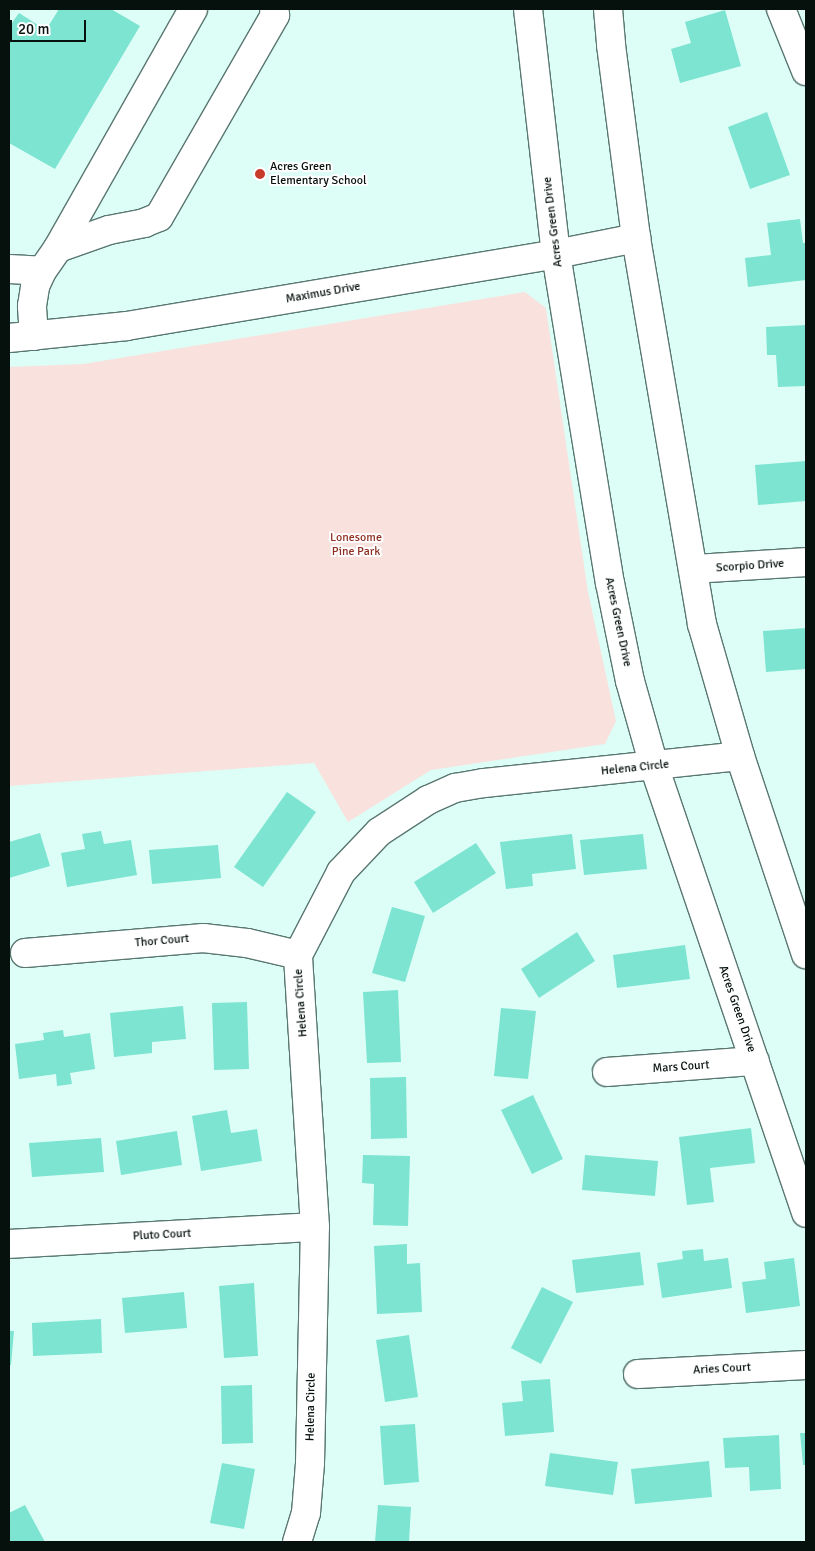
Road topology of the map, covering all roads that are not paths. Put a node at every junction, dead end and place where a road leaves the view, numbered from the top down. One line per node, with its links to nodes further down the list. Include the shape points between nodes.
1 (274, 9): 8 (street, via 275,14 159,216)
2 (528, 9): 9 (street, Acres Green Drive)
3 (608, 9): 7 (street)
4 (781, 9): 6 (street)
5 (182, 13): 8 (street)
6 (806, 71)
7 (636, 238): 9 (street, Maximus Drive); 14 (street)
8 (58, 248): 11 (street)
9 (556, 254): 12 (street, Maximus Drive, via 127,326); 16 (street, Acres Green Drive, via 610,583 630,681)
10 (9, 269): 11 (street)
11 (42, 271): 12 (street)
12 (21, 337)
13 (806, 562): 14 (street, Scorpio Drive)
14 (693, 569): 15 (street, via 702,624)
15 (740, 756): 16 (street, Helena Circle); 17 (street)
16 (654, 766): 20 (street, Helena Circle, via 484,783 456,788 428,800 379,832 341,872); 21 (street, Acres Green Drive)
17 (797, 897): 19 (street)
18 (25, 953): 20 (street, Thor Court, via 203,938 247,943)
19 (806, 954)
20 (298, 955): 24 (street, Helena Circle)
21 (755, 1062): 22 (street, Mars Court); 23 (street, Acres Green Drive)
22 (607, 1072)
23 (806, 1213)
24 (315, 1227): 25 (street, Pluto Court); 28 (street, Helena Circle, via 310,1463 306,1513)
25 (9, 1244)
26 (806, 1365): 27 (street, Aries Court)
27 (638, 1374)
28 (297, 1542)

